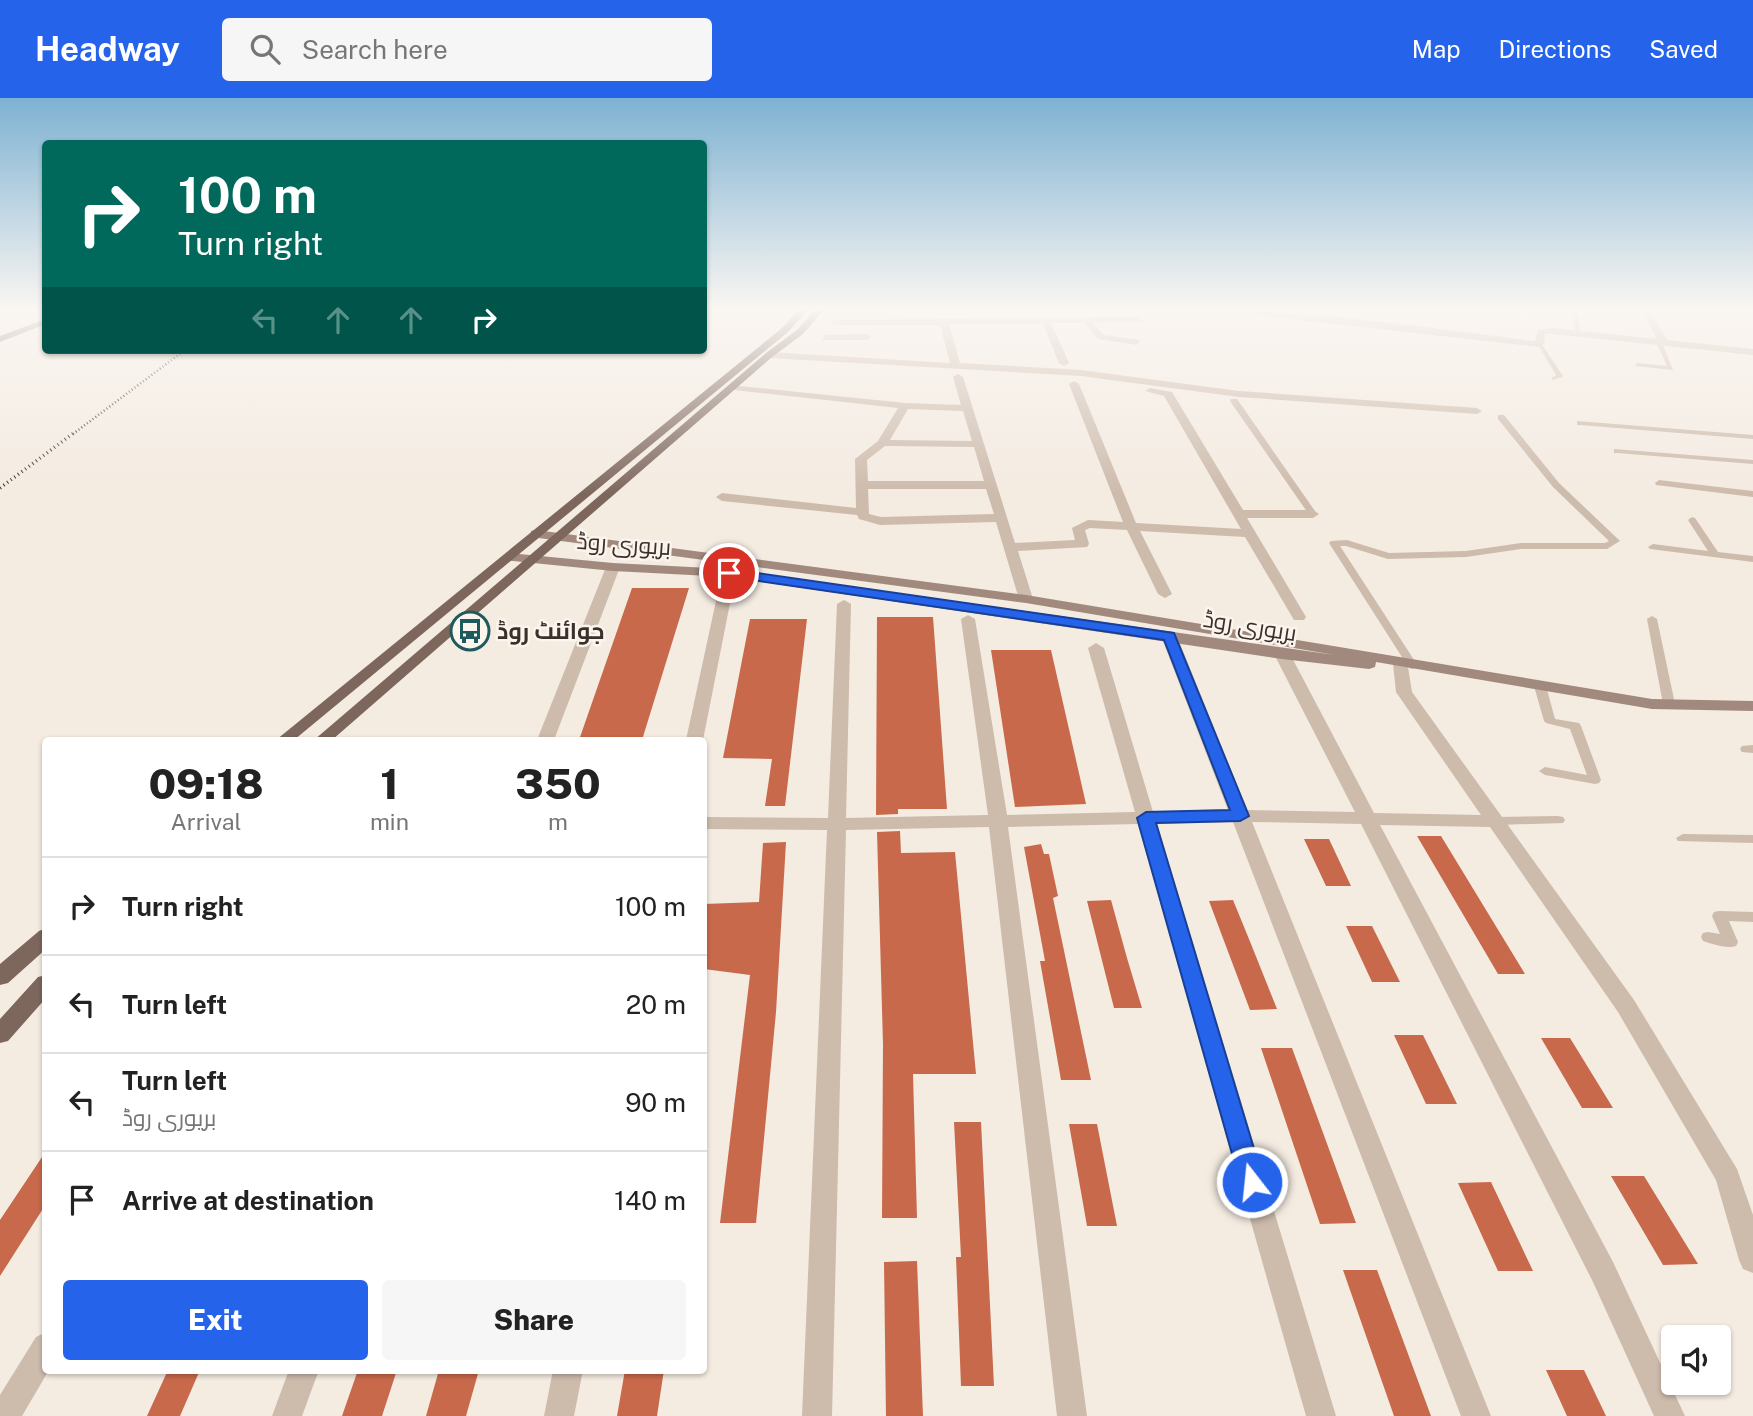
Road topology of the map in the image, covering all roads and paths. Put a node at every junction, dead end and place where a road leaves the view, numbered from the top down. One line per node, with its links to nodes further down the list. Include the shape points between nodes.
1 (734, 372): 33 (main road)
2 (751, 372): 9 (main road)
3 (939, 372): 5 (street)
4 (952, 372): 5 (street)
5 (957, 372): 8 (street); 12 (street); 13 (street, via 1081,373 1252,395)
6 (1557, 372): 7 (lane, via 1560,376)
7 (1554, 379)
8 (1074, 384): 28 (street, via 1168,394); 31 (street)
9 (734, 387): 11 (street); 34 (main road)
10 (1234, 401): 27 (lane)
11 (905, 406): 12 (street); 17 (street)
12 (968, 408): 18 (street)
13 (1476, 411)
14 (1501, 417): 52 (lane, via 1556,485 1615,541 1607,546 1521,546 1466,554 1388,556 1334,543)
15 (1580, 423): 16 (lane)
16 (1751, 438)
17 (882, 443): 18 (street); 22 (street, via 861,459)
18 (979, 444): 23 (street)
19 (1617, 451): 20 (lane)
20 (1753, 462)
21 (1659, 483): 24 (lane)
22 (861, 485): 23 (street); 26 (street)
23 (991, 485): 29 (street)
24 (1753, 494)
25 (722, 497): 26 (street)
26 (862, 512): 29 (street, via 880,521)
27 (1313, 513): 28 (street)
28 (1238, 514): 32 (street)
29 (1002, 519): 36 (street)
30 (1692, 520): 37 (lane)
31 (1131, 525): 32 (street); 36 (street, via 1081,525 1082,544); 43 (street)
32 (1250, 533): 46 (street)
33 (536, 534): 34 (main road, بریوری روڈ); 38 (main road)
34 (557, 537): 40 (main road); 44 (main road, بریوری روڈ)
35 (1653, 547): 37 (lane)
36 (1010, 548): 44 (street)
37 (1715, 554): 39 (lane)
38 (509, 556): 40 (main road, بریوری روڈ); 56 (main road)
39 (1753, 559)
40 (531, 560): 41 (main road, بریوری روڈ); 57 (main road)
41 (613, 567): 42 (main road, بریوری روڈ); 58 (street)
42 (729, 573): 49 (main road, بریوری روڈ); 59 (street)
43 (1164, 594)
44 (1026, 599): 52 (main road, بریوری روڈ, via 1349,651)
45 (844, 604): 68 (street)
46 (1299, 617)
47 (968, 619): 63 (street)
48 (1652, 619): 54 (lane)
49 (1169, 636): 51 (main road, بریوری روڈ); 61 (street)
50 (1096, 648): 62 (street)
51 (1282, 654): 52 (main road, بریوری روڈ, via 1352,664); 64 (street)
52 (1407, 665): 53 (main road, بریوری روڈ); 65 (street, via 1404,692)
53 (1540, 686): 54 (main road, بریوری روڈ); 60 (lane, via 1550,721 1575,726 1595,780)
54 (1669, 704): 55 (main road, بریوری روڈ)
55 (1753, 706)
56 (288, 737)
57 (325, 737)
58 (546, 737)
59 (695, 737)
60 (1545, 771)
61 (1240, 816): 62 (street); 64 (street); 87 (street)
62 (1146, 818): 63 (street); 86 (street)
63 (998, 820): 68 (street); 85 (street)
64 (1368, 820): 65 (street); 88 (street, via 1604,1272)
65 (1497, 821): 66 (lane); 77 (street, via 1626,1006 1728,1177)
66 (1558, 821)
67 (707, 823): 68 (street)
68 (837, 824): 84 (street)
69 (1683, 838): 70 (lane)
70 (1753, 839)
71 (1753, 916): 72 (lane, via 1719,916 1731,942)
72 (1708, 937)
73 (42, 940): 74 (main road)
74 (0, 977)
75 (42, 987): 76 (main road)
76 (0, 1034)
77 (1753, 1260)
78 (42, 1354): 81 (street)
79 (303, 1374): 82 (street)
80 (567, 1374): 83 (street)
81 (5, 1416)
82 (287, 1416)
83 (559, 1416)
84 (817, 1416)
85 (1072, 1416)
86 (1321, 1416)
87 (1476, 1416)
88 (1670, 1416)

